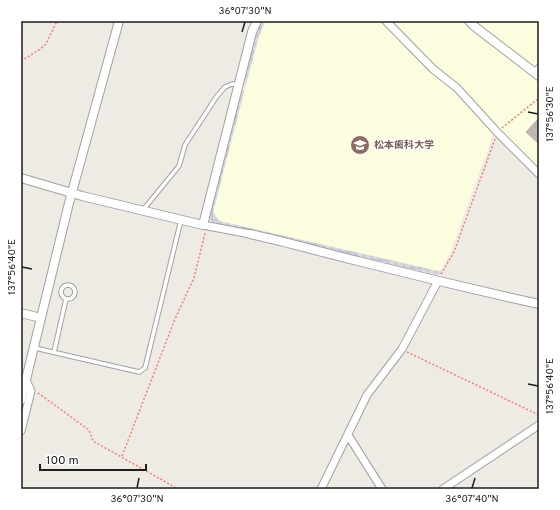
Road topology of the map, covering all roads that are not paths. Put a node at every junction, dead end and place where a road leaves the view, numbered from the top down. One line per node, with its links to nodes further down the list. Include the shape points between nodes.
1 (119, 21): 9 (street)
2 (257, 21): 6 (street)
3 (386, 21): 7 (street, via 433,69 457,88)
4 (469, 21): 5 (street)
5 (537, 71)
6 (239, 85): 10 (lane, via 225,87 217,96 185,145 179,166); 12 (street)
7 (539, 174)
8 (21, 178): 9 (street)
9 (72, 193): 10 (street); 18 (street)
10 (142, 211): 11 (street)
11 (181, 220): 12 (street); 20 (lane, via 145,368 139,372)
12 (204, 225): 13 (street)
13 (250, 234): 14 (street)
14 (438, 281): 16 (street); 25 (street, via 402,349 367,395)
15 (66, 299): 20 (lane)
16 (539, 304)
17 (21, 313): 18 (street)
18 (41, 318): 19 (street)
19 (34, 348): 20 (lane); 21 (street)
20 (54, 352)
21 (23, 380): 22 (street); 24 (street, via 30,391)
22 (21, 400)
23 (539, 425): 28 (street)
24 (21, 431)
25 (348, 435): 26 (street); 27 (street)
26 (321, 489)
27 (382, 489)
28 (443, 489)

